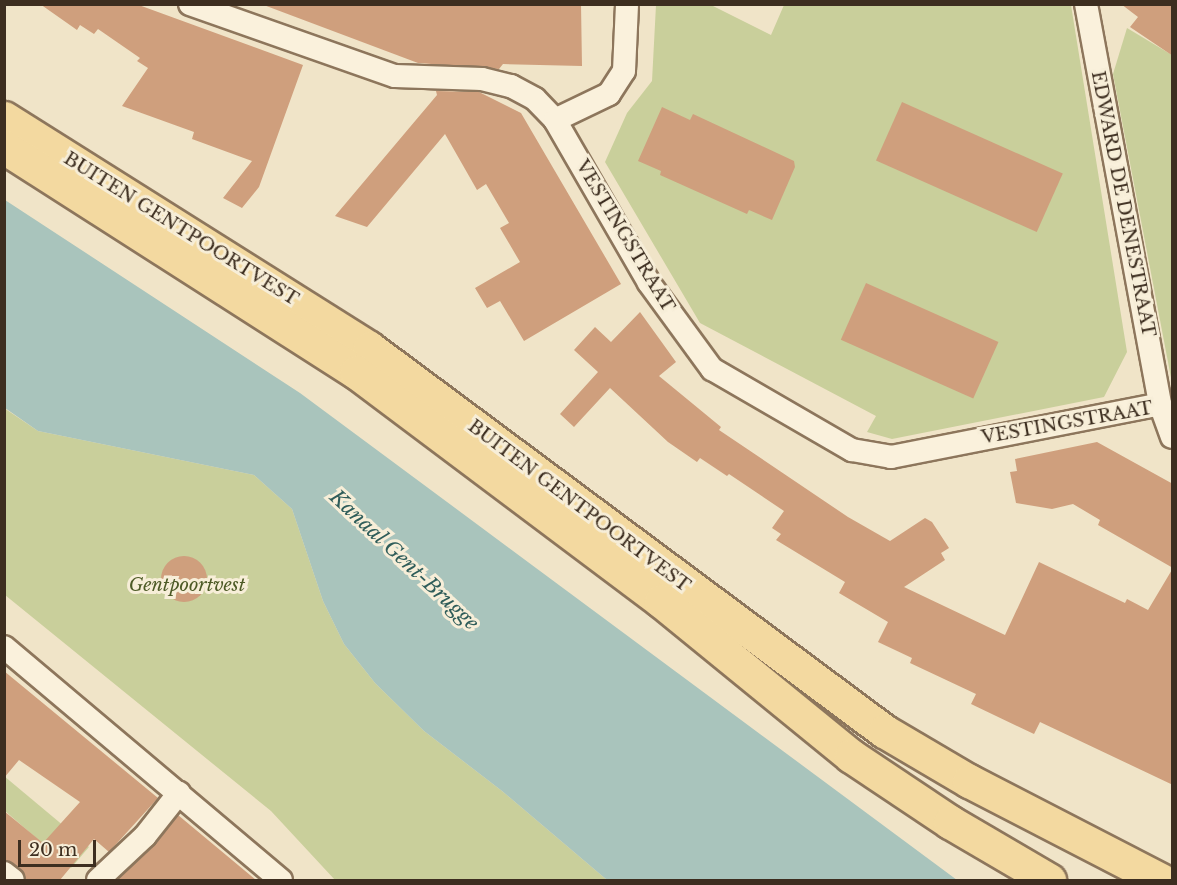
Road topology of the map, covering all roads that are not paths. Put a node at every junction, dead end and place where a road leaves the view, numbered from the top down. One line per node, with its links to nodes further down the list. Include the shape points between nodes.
1 (190, 4): 5 (street, VESTINGSTRAAT, via 395,76 482,80 511,86 535,99)
2 (627, 4): 5 (street, via 624,71 609,94)
3 (1086, 4): 7 (street, EDWARD DE DENESTRAAT)
4 (4, 118): 16 (main road, BUITEN GENTPOORTVEST, via 369,348 792,666 893,737 978,786)
5 (555, 120): 7 (street, VESTINGSTRAAT, via 649,283 712,369 852,450 891,457)
6 (4, 147): 15 (main road, BUITEN GENTPOORTVEST, via 356,372 661,601 851,756 950,822)
7 (1160, 404): 8 (street, VESTINGSTRAAT)
8 (1173, 437)
9 (4, 647): 10 (street)
10 (179, 793): 13 (street, via 145,836); 14 (street)
11 (4, 873): 12 (street)
12 (13, 880)
13 (98, 880)
14 (281, 880)
15 (1049, 880)
16 (1161, 880)

